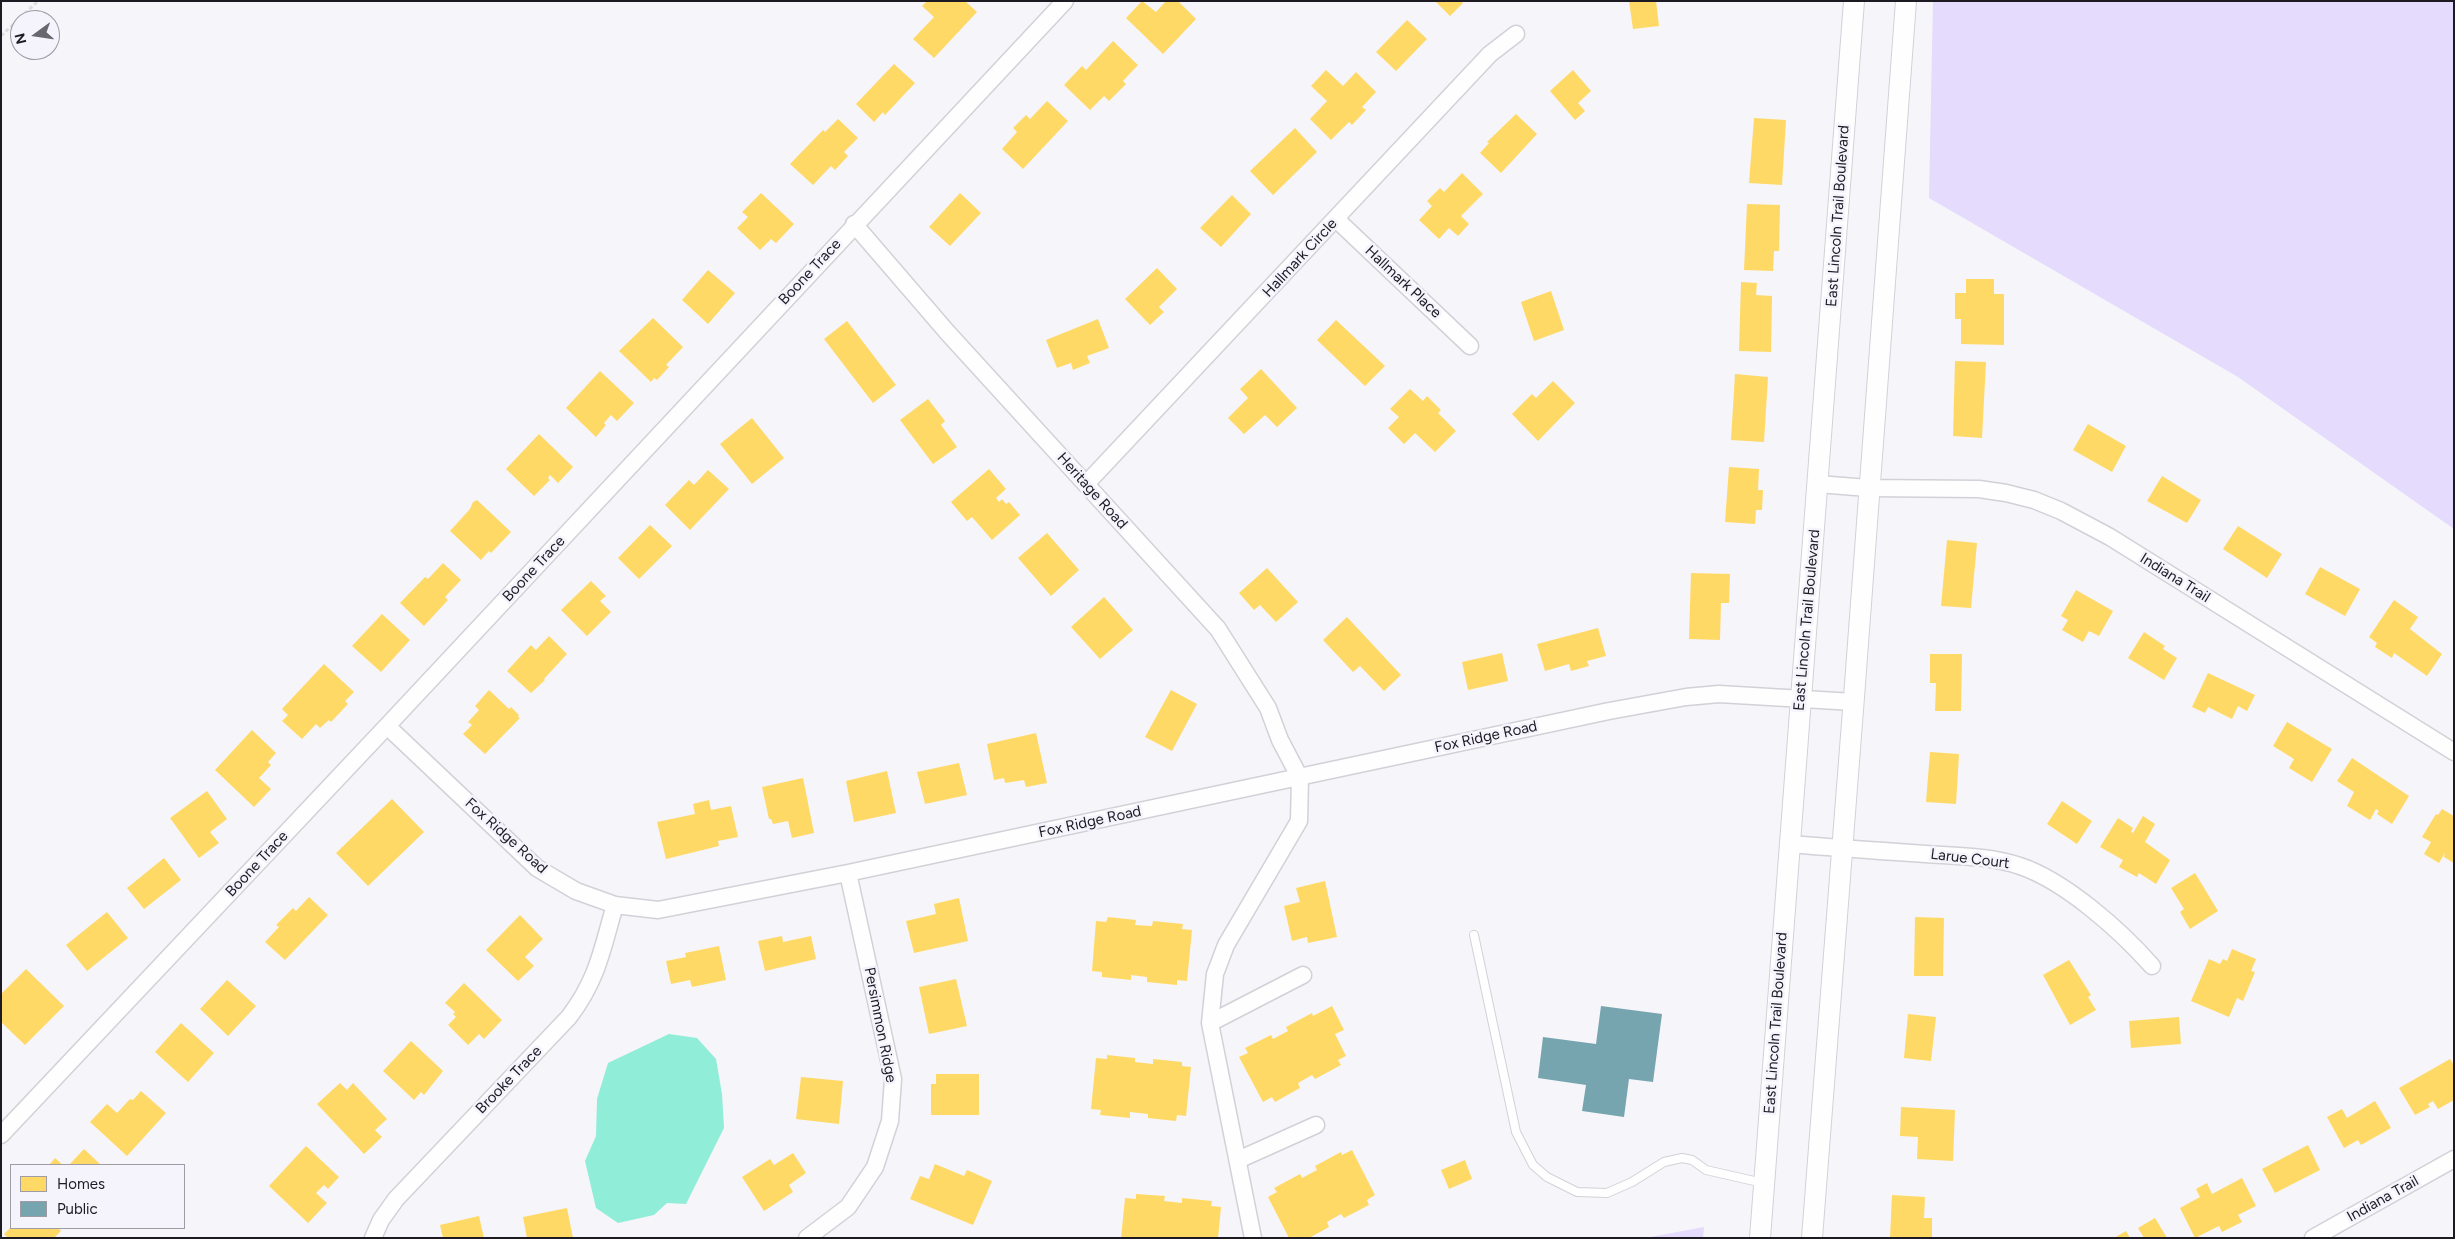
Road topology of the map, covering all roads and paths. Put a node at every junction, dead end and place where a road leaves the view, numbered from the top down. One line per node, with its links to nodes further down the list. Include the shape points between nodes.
1 (38, 1): 6 (path)
2 (1065, 1): 8 (street, Boone Trace)
3 (1854, 1): 11 (street, East Lincoln Trail Boulevard)
4 (1906, 1): 12 (street)
5 (1516, 34): 7 (street, Hallmark Circle, via 1490,54)
6 (1, 36)
7 (1336, 219): 9 (street, Hallmark Place); 10 (street, Hallmark Circle)
8 (854, 224): 10 (street, Heritage Road, via 946,332); 15 (street, Boone Trace)
9 (1470, 346)
10 (1086, 484): 17 (street, Heritage Road, via 1218,629 1268,708)
11 (1818, 484): 12 (street, Indiana Trail); 13 (street, East Lincoln Trail Boulevard)
12 (1868, 488): 14 (street); 16 (street, Indiana Trail, via 1979,489 2034,500 2061,511 2110,537)
13 (1800, 698): 14 (street, Fox Ridge Road); 17 (street, Fox Ridge Road, via 1727,694 1686,697); 18 (street, East Lincoln Trail Boulevard)
14 (1854, 702): 19 (street)
15 (387, 726): 21 (street, Fox Ridge Road, via 537,868 576,891); 27 (street, Boone Trace)
16 (2454, 752)
17 (1300, 778): 20 (street, Fox Ridge Road); 25 (street, via 1299,821 1226,945 1215,974)
18 (1790, 844): 19 (street, Larue Court); 30 (street, East Lincoln Trail Boulevard)
19 (1844, 848): 23 (street, Larue Court, via 1948,855 2021,866 2067,890 2136,948); 35 (street)
20 (848, 873): 21 (street, Fox Ridge Road, via 658,910); 32 (street, Persimmon Ridge, via 893,1079 890,1121 876,1167 848,1207)
21 (615, 905): 31 (street, Brooke Trace, via 595,976 586,996 570,1017 396,1199)
22 (1474, 934): 30 (lane, via 1516,1132 1533,1165 1547,1177 1577,1192 1607,1193 1664,1162 1682,1158 1692,1160 1706,1170)
23 (2152, 966)
24 (1303, 976): 25 (street)
25 (1210, 1023): 28 (street)
26 (1316, 1125): 28 (street)
27 (1, 1135)
28 (1238, 1160): 33 (street)
29 (2454, 1160): 36 (street, Indiana Trail)
30 (1764, 1184): 34 (street, East Lincoln Trail Boulevard)
31 (373, 1238)
32 (806, 1238)
33 (1253, 1238)
34 (1760, 1238)
35 (1812, 1238)
36 (2313, 1238)

